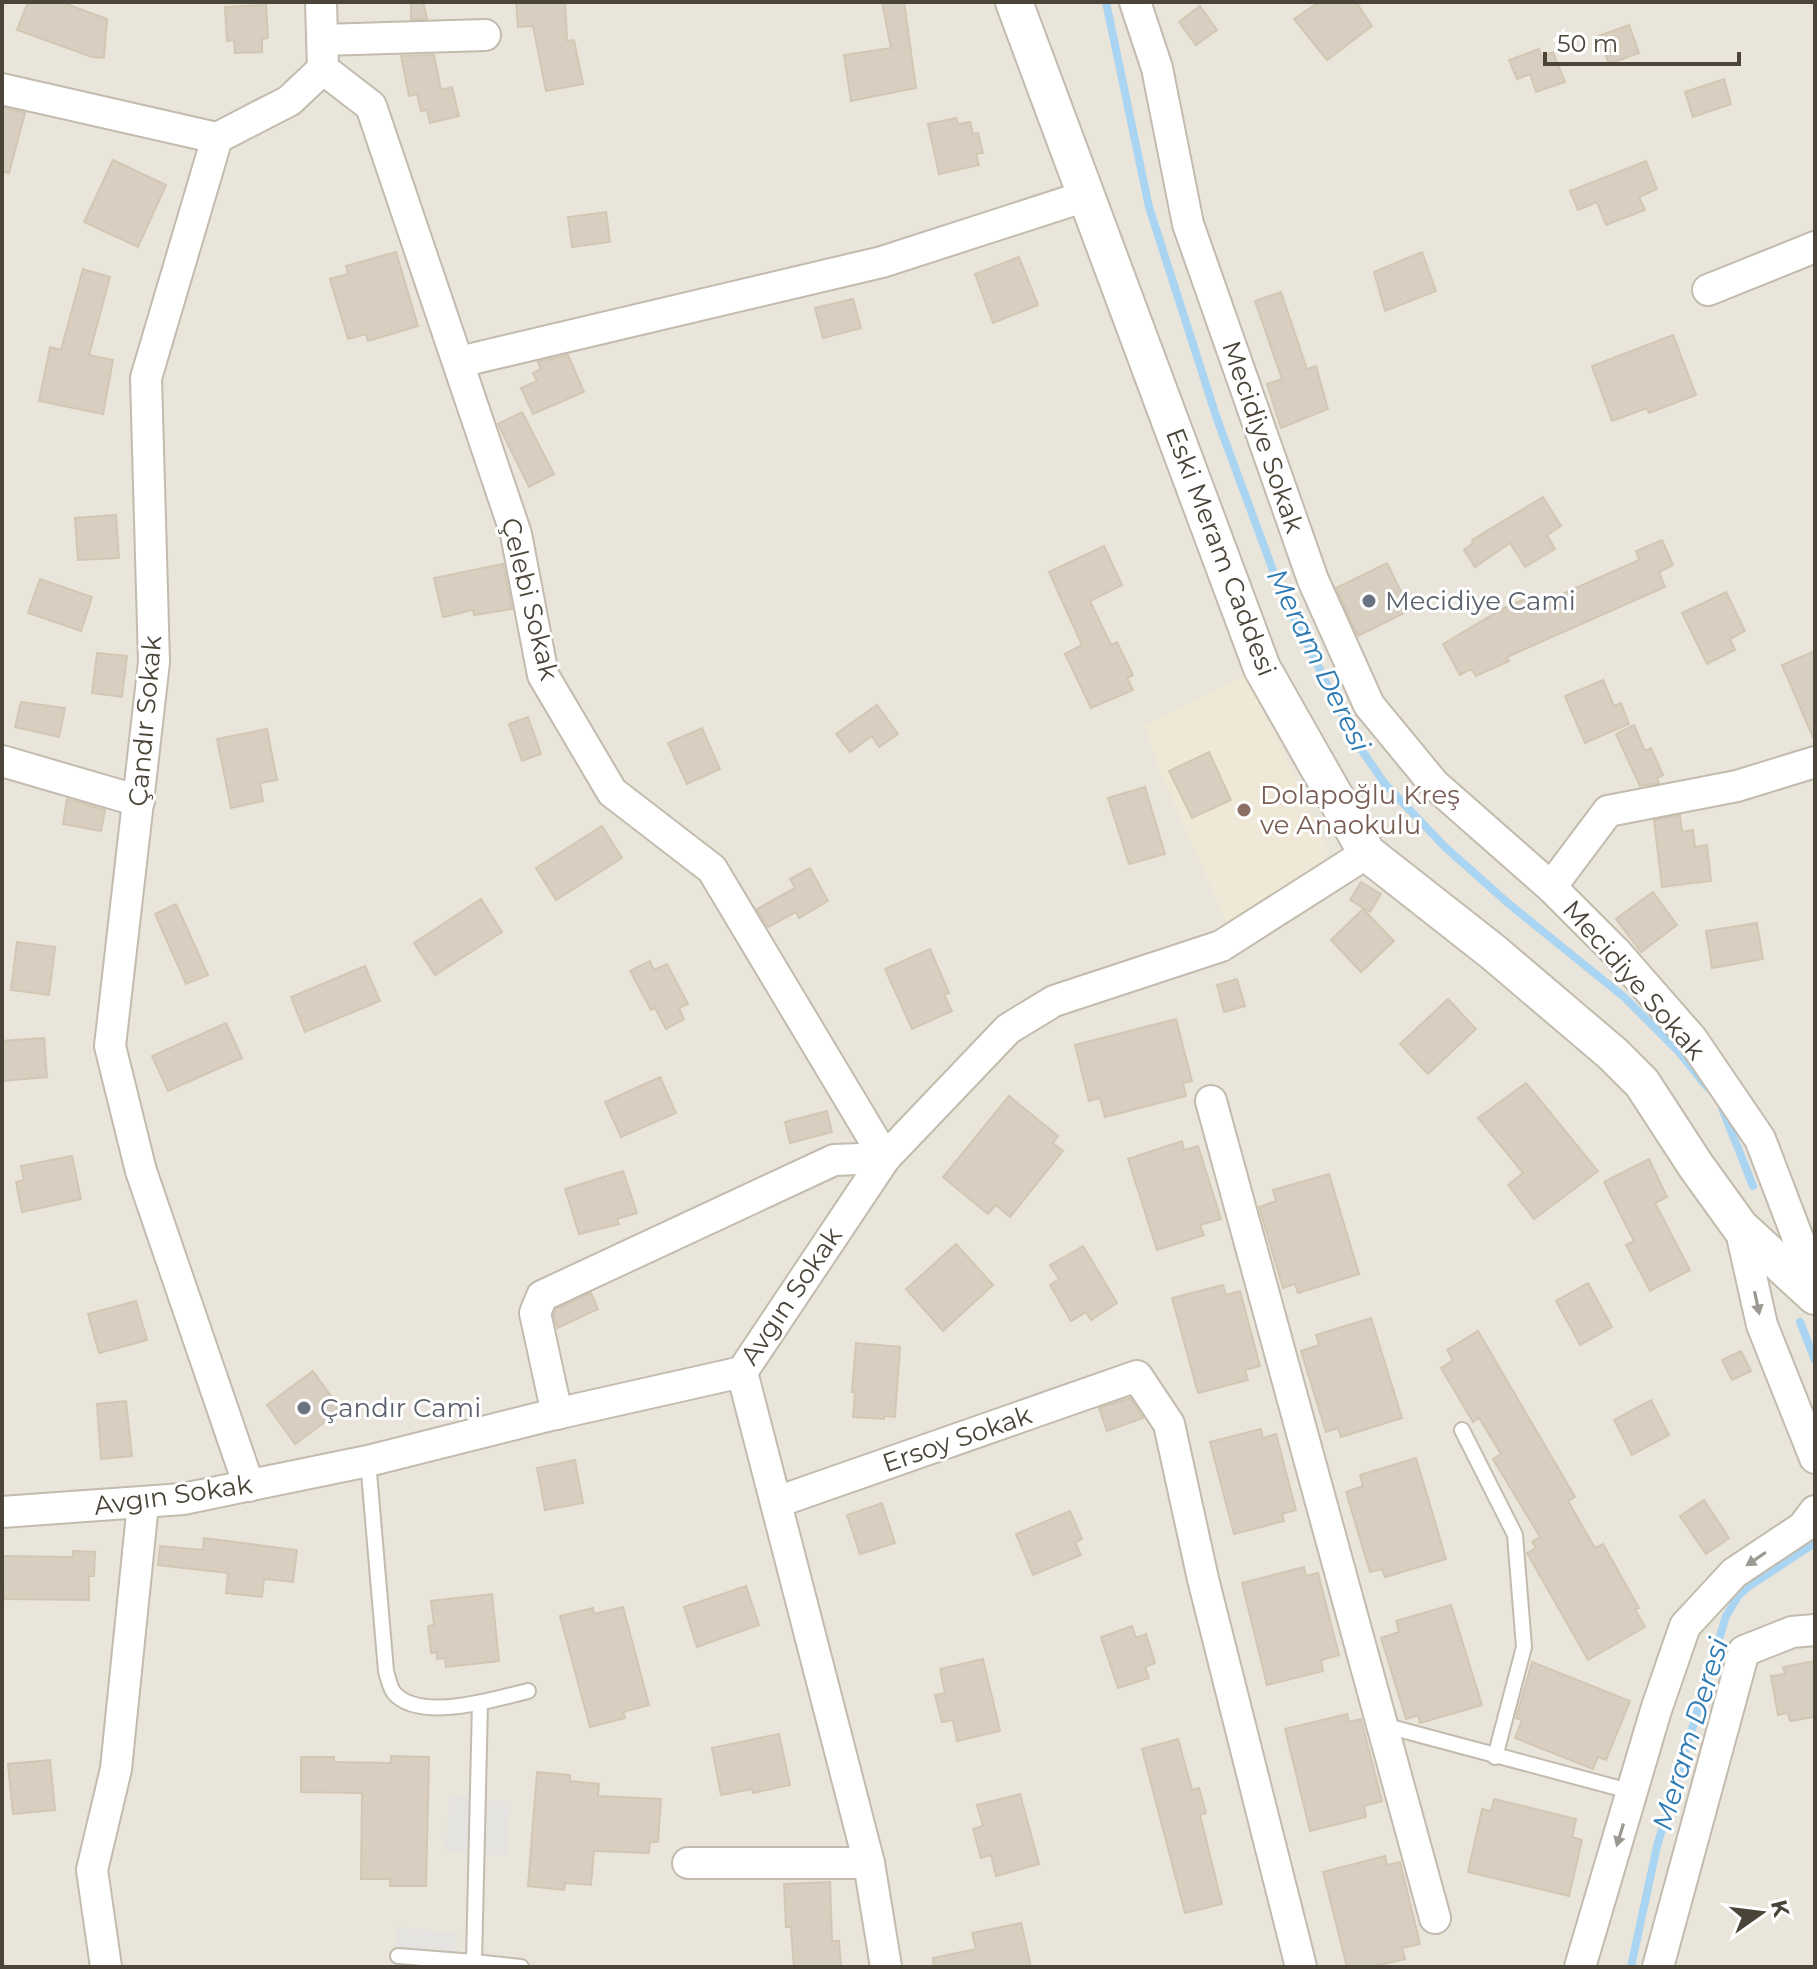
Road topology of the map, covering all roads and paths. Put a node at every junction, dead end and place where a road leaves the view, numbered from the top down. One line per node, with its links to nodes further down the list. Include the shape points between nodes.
1 (321, 2): 5 (street)
2 (1014, 2): 8 (street, Eski Meram Caddesi)
3 (1143, 6): 16 (street, Mecidiye Sokak, via 1188,224 1313,580 1369,705 1434,784)
4 (485, 35): 5 (street)
5 (323, 54): 7 (street, via 289,101); 11 (street, Çelebi Sokak, via 371,106)
6 (2, 89): 7 (street)
7 (217, 138): 14 (street, Çandır Sokak, via 146,378 154,662)
8 (1086, 196): 11 (street, via 882,262); 15 (street, Eski Meram Caddesi, via 1262,668)
9 (1815, 247): 10 (street)
10 (1708, 290)
11 (459, 362): 18 (street, Çelebi Sokak, via 516,534 543,675 612,792 712,869)
12 (2, 761): 14 (street)
13 (1815, 762): 16 (street, via 1737,786 1608,811)
14 (139, 801): 27 (street, Çandır Sokak, via 110,1046 141,1171)
15 (1367, 853): 18 (street, Avgın Sokak, via 1221,946 1054,1001 1008,1029); 19 (street, Eski Meram Caddesi, via 1613,1054 1642,1083)
16 (1551, 887): 20 (street, Mecidiye Sokak, via 1692,1039 1760,1139)
17 (1211, 1101): 35 (street)
18 (885, 1158): 22 (street, Avgın Sokak); 23 (street, via 834,1160 542,1296 535,1313)
19 (1730, 1214): 21 (street, Eski Meram Caddesi); 25 (street, one-way to 25, via 1762,1325)
20 (1815, 1283)
21 (1815, 1296)
22 (742, 1372): 23 (street, Avgın Sokak); 28 (street)
23 (557, 1414): 26 (street, Avgın Sokak)
24 (1462, 1430): 36 (lane, via 1515,1535 1524,1647)
25 (1815, 1458)
26 (368, 1461): 27 (street, Avgın Sokak); 34 (lane, via 386,1671 394,1693 412,1705)
27 (249, 1486): 29 (street, Avgın Sokak)
28 (777, 1502): 39 (street); 46 (street, Ersoy Sokak, via 1137,1376 1169,1424)
29 (143, 1504): 31 (street, Avgın Sokak); 43 (street, via 116,1769 92,1870)
30 (1815, 1511): 37 (street, one-way to 37, via 1803,1527 1734,1573 1685,1626)
31 (2, 1512)
32 (1815, 1630): 48 (street, via 1792,1632 1744,1651)
33 (528, 1691): 34 (lane)
34 (480, 1703): 42 (lane)
35 (1383, 1725): 36 (lane); 40 (street)
36 (1495, 1757): 37 (lane)
37 (1633, 1792): 47 (street, one-way to 47)
38 (688, 1863): 39 (street)
39 (869, 1863): 45 (street)
40 (1435, 1918)
41 (398, 1956): 42 (lane)
42 (474, 1962): 44 (lane)
43 (106, 1967)
44 (521, 1967)
45 (886, 1967)
46 (1301, 1967)
47 (1580, 1967)
48 (1658, 1967)

